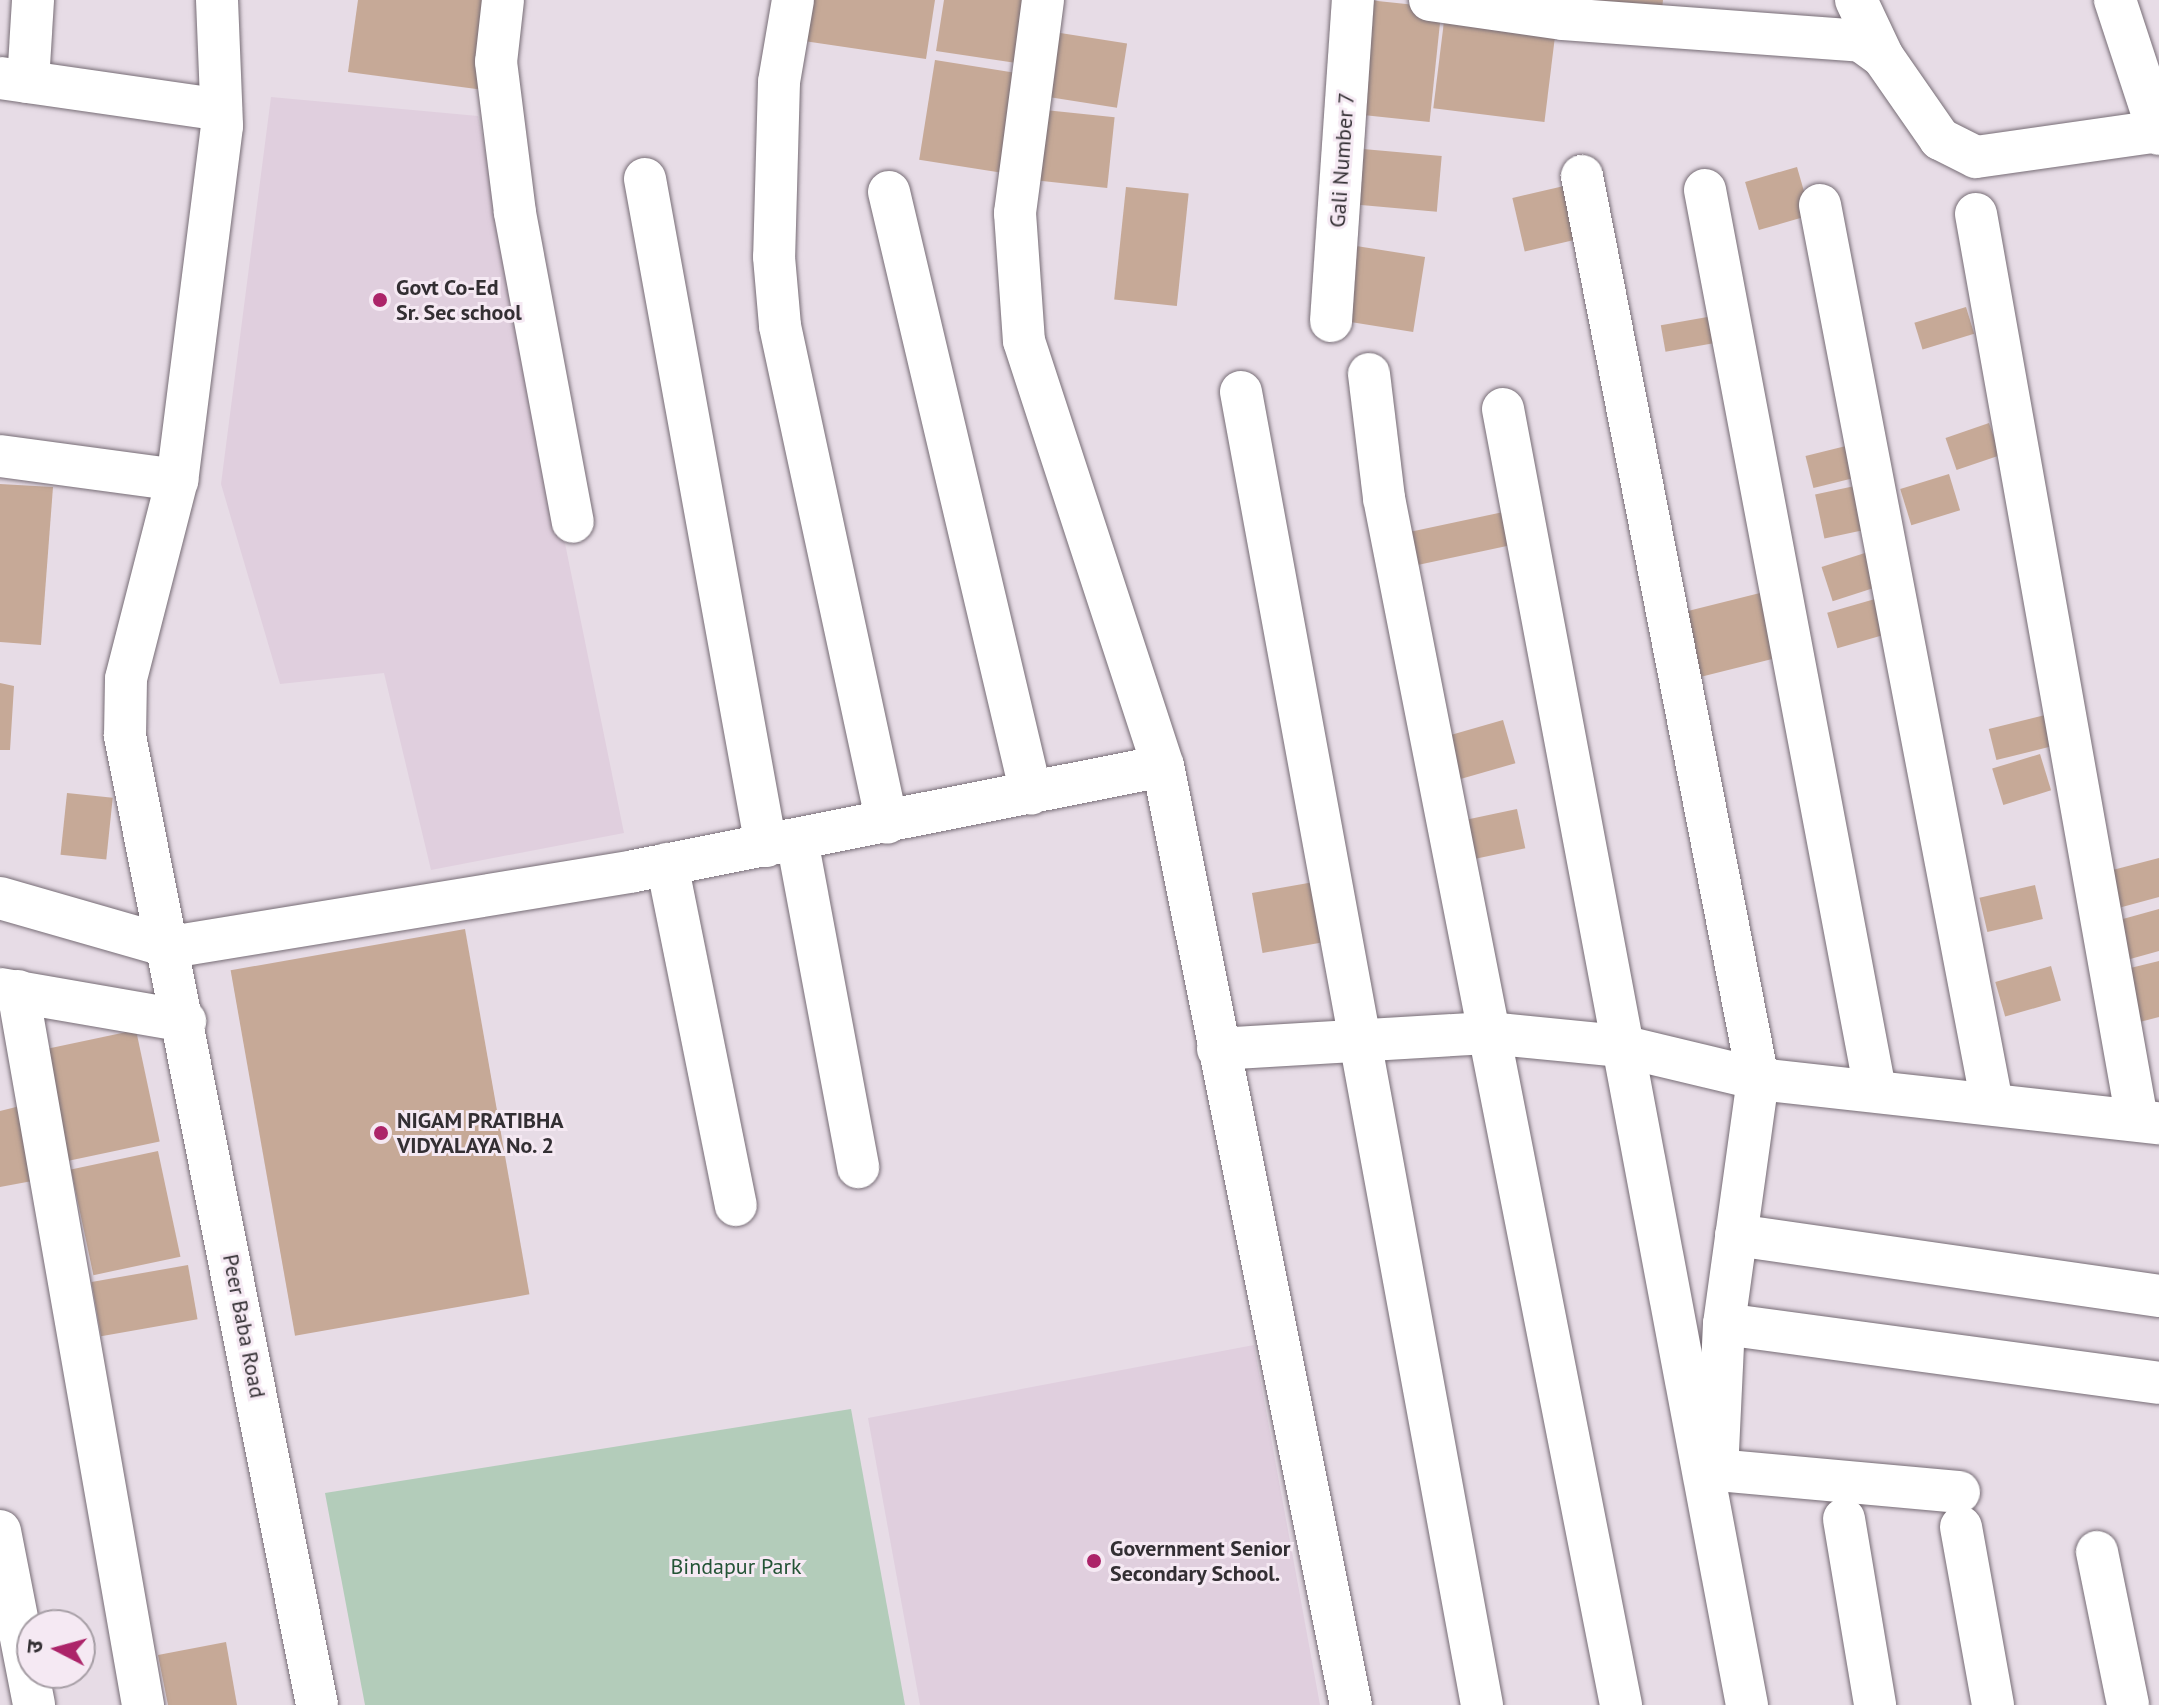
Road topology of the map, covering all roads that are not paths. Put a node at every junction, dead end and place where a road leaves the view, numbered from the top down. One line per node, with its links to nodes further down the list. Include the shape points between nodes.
1 (33, 0): 12 (street)
2 (217, 0): 13 (street, Peer Baba Road)
3 (503, 0): 27 (street, via 496,62 515,213)
4 (793, 0): 30 (street, via 779,82 774,257 780,326)
5 (1043, 0): 28 (street, via 1015,213 1015,288 1039,403)
6 (1353, 0): 21 (street, Gali Number 7)
7 (1430, 0): 10 (street)
8 (1856, 0): 11 (street)
9 (2115, 0): 14 (street)
10 (1531, 7): 11 (street, via 1861,41)
11 (1883, 57): 14 (street, via 1940,139 1976,157)
12 (14, 80): 13 (street)
13 (221, 110): 26 (street, Peer Baba Road)
14 (2159, 133)
15 (1582, 176): 41 (street)
16 (645, 179): 31 (street)
17 (1705, 190): 42 (street)
18 (889, 192): 29 (street)
19 (1820, 205): 43 (street)
20 (1976, 214): 44 (street)
21 (1331, 321)
22 (1369, 374): 37 (street, via 1384,498)
23 (1241, 392): 38 (street)
24 (1503, 409): 39 (street)
25 (0, 456): 26 (street)
26 (177, 480): 34 (street, Peer Baba Road, via 124,709)
27 (573, 522)
28 (1163, 766): 29 (street); 40 (street)
29 (1031, 793): 30 (street)
30 (887, 823): 31 (street)
31 (781, 843): 32 (street); 45 (street)
32 (667, 864): 34 (street); 46 (street)
33 (0, 898): 34 (street)
34 (171, 947): 36 (street, Peer Baba Road)
35 (9, 990): 36 (street); 55 (street)
36 (185, 1021): 56 (street, Peer Baba Road)
37 (1488, 1033): 38 (street); 39 (street); 59 (street)
38 (1362, 1041): 40 (street); 58 (street)
39 (1621, 1046): 41 (street); 60 (street)
40 (1218, 1049): 57 (street)
41 (1758, 1079): 42 (street); 47 (street)
42 (1875, 1090): 43 (street)
43 (1992, 1103): 44 (street)
44 (2148, 1122)
45 (858, 1167)
46 (736, 1205)
47 (1736, 1235): 48 (street); 49 (street)
48 (2159, 1296)
49 (1724, 1324): 50 (street); 62 (street, via 1717,1470 1960,1510)
50 (2159, 1383)
51 (1844, 1519): 61 (street)
52 (0, 1531): 54 (street)
53 (2097, 1552): 63 (street)
54 (34, 1705)
55 (143, 1705)
56 (317, 1705)
57 (1351, 1705)
58 (1482, 1705)
59 (1621, 1705)
60 (1747, 1705)
61 (1875, 1705)
62 (1993, 1705)
63 (2128, 1705)

